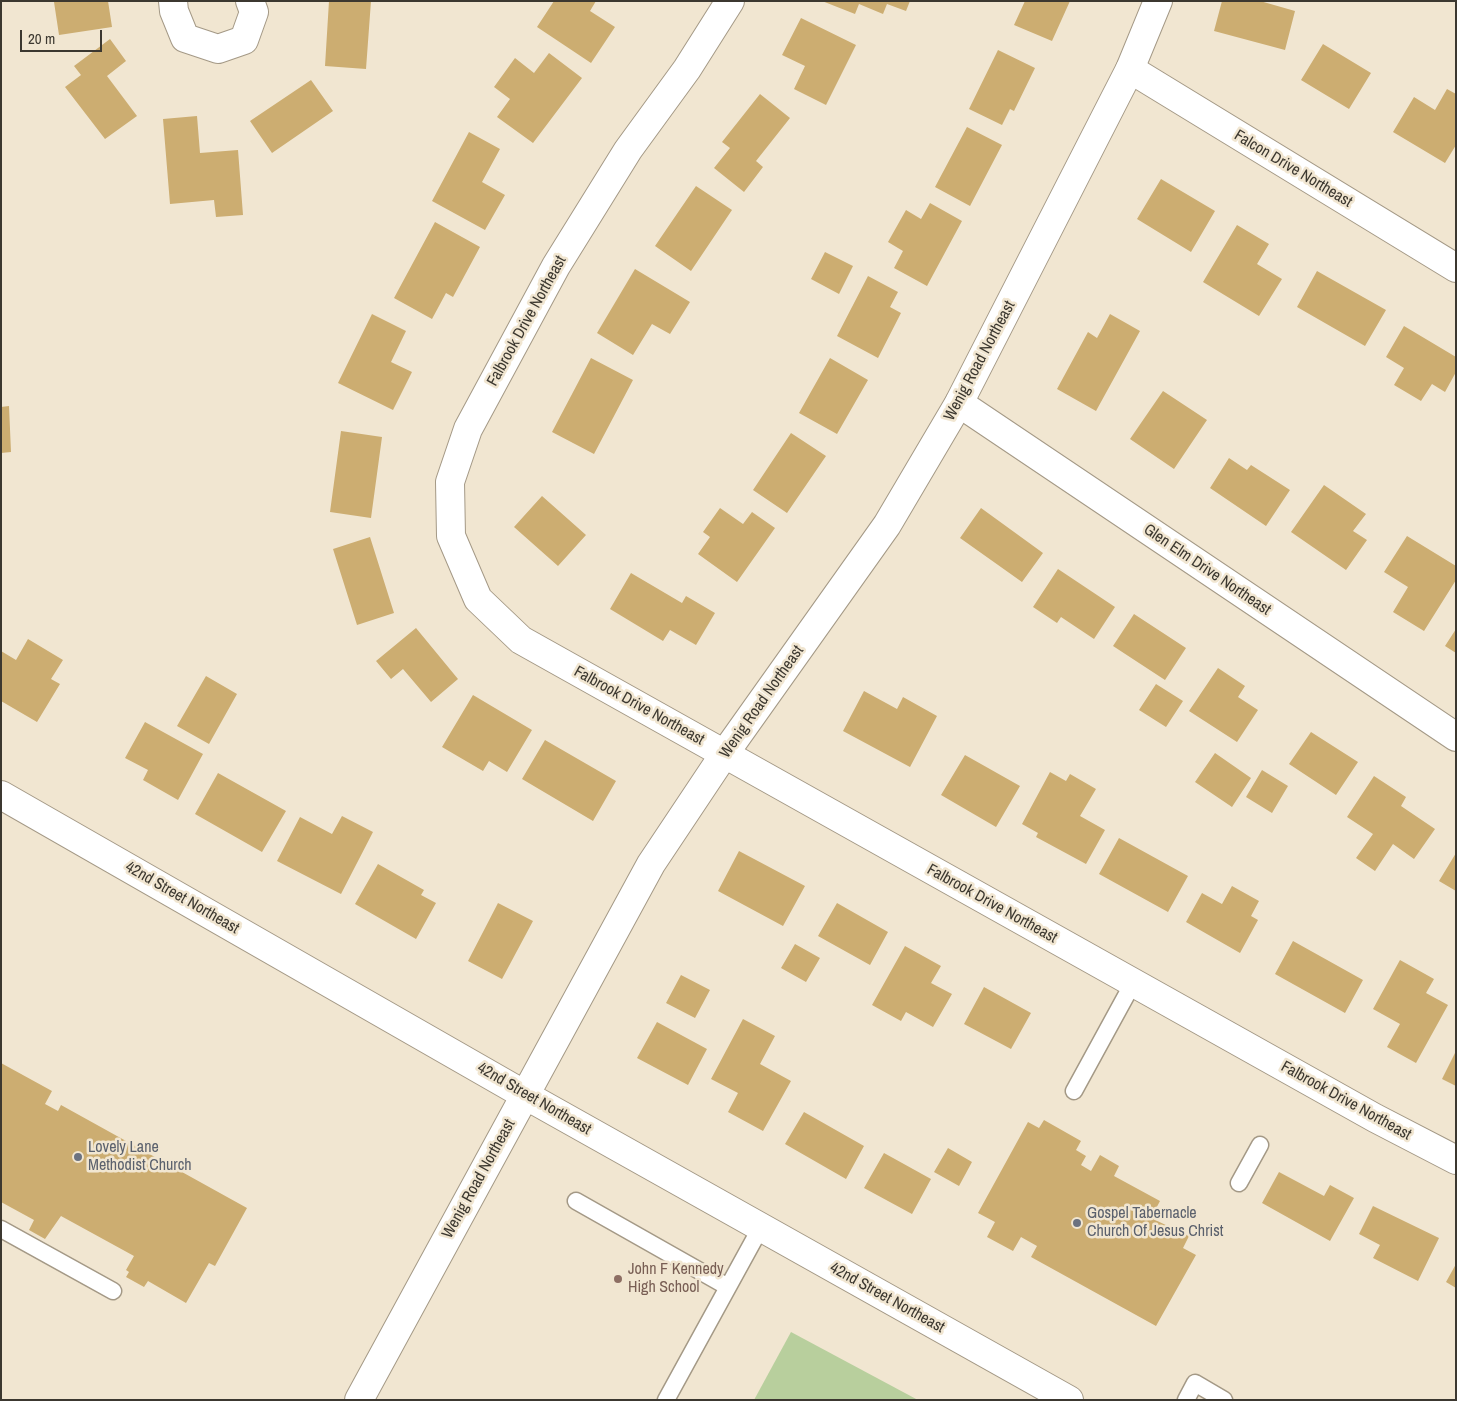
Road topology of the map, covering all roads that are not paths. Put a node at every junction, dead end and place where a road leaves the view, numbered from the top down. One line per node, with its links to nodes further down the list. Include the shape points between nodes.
1 (174, 1): 2 (street, via 174,11 185,38 218,49 244,40 254,12)
2 (250, 1)
3 (730, 1): 9 (street, Falbrook Drive Northeast, via 688,69 628,150 556,266 468,429 450,482 451,536 478,599 521,640)
4 (1158, 1): 5 (street, Wenig Road Northeast)
5 (1130, 69): 6 (street, Falcon Drive Northeast); 7 (street, Wenig Road Northeast)
6 (1456, 268)
7 (959, 403): 8 (street, Glen Elm Drive Northeast); 9 (street, Wenig Road Northeast, via 887,525)
8 (1456, 737)
9 (725, 753): 11 (street, Falbrook Drive Northeast); 13 (street, Wenig Road Northeast, via 651,864)
10 (1, 795): 13 (street, 42nd Street Northeast)
11 (1133, 983): 12 (lane); 15 (street, Falbrook Drive Northeast)
12 (1074, 1091)
13 (525, 1095): 18 (street, 42nd Street Northeast); 22 (street, Wenig Road Northeast)
14 (1260, 1145): 16 (lane)
15 (1456, 1160)
16 (1239, 1183)
17 (576, 1201): 20 (lane)
18 (761, 1227): 20 (lane); 24 (street, 42nd Street Northeast)
19 (1, 1229): 21 (lane)
20 (728, 1287): 23 (lane)
21 (113, 1291)
22 (359, 1400)
23 (666, 1400)
24 (1069, 1400)
25 (1186, 1400): 26 (lane, via 1195,1384)
26 (1224, 1400)

